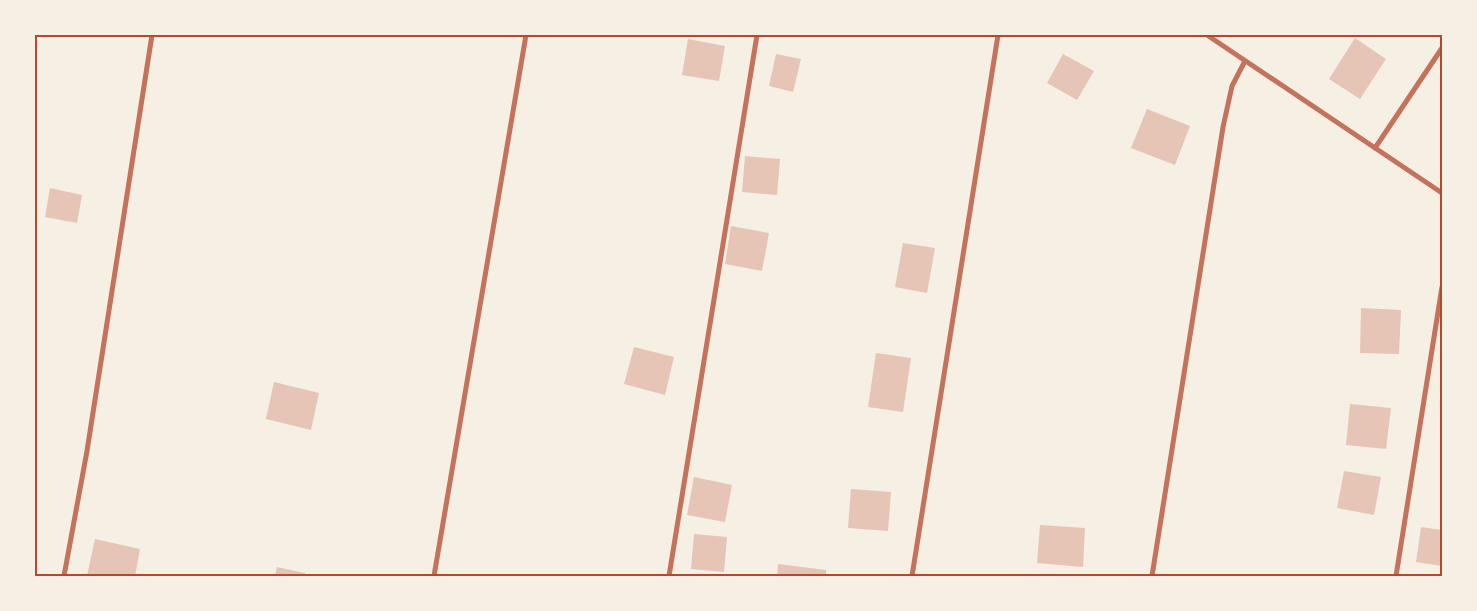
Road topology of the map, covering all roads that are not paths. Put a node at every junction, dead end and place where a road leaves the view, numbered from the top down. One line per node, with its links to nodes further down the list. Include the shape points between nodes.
1 (152, 35): 11 (street, via 87,451)
2 (526, 35): 12 (street)
3 (757, 35): 13 (street)
4 (998, 35): 14 (street)
5 (1207, 35): 7 (street)
6 (1442, 48): 8 (street)
7 (1245, 61): 8 (street); 15 (street, via 1232,86 1223,127)
8 (1375, 148): 9 (street)
9 (1442, 193)
10 (1442, 287): 16 (street)
11 (64, 576)
12 (434, 576)
13 (669, 576)
14 (912, 576)
15 (1152, 576)
16 (1396, 576)

